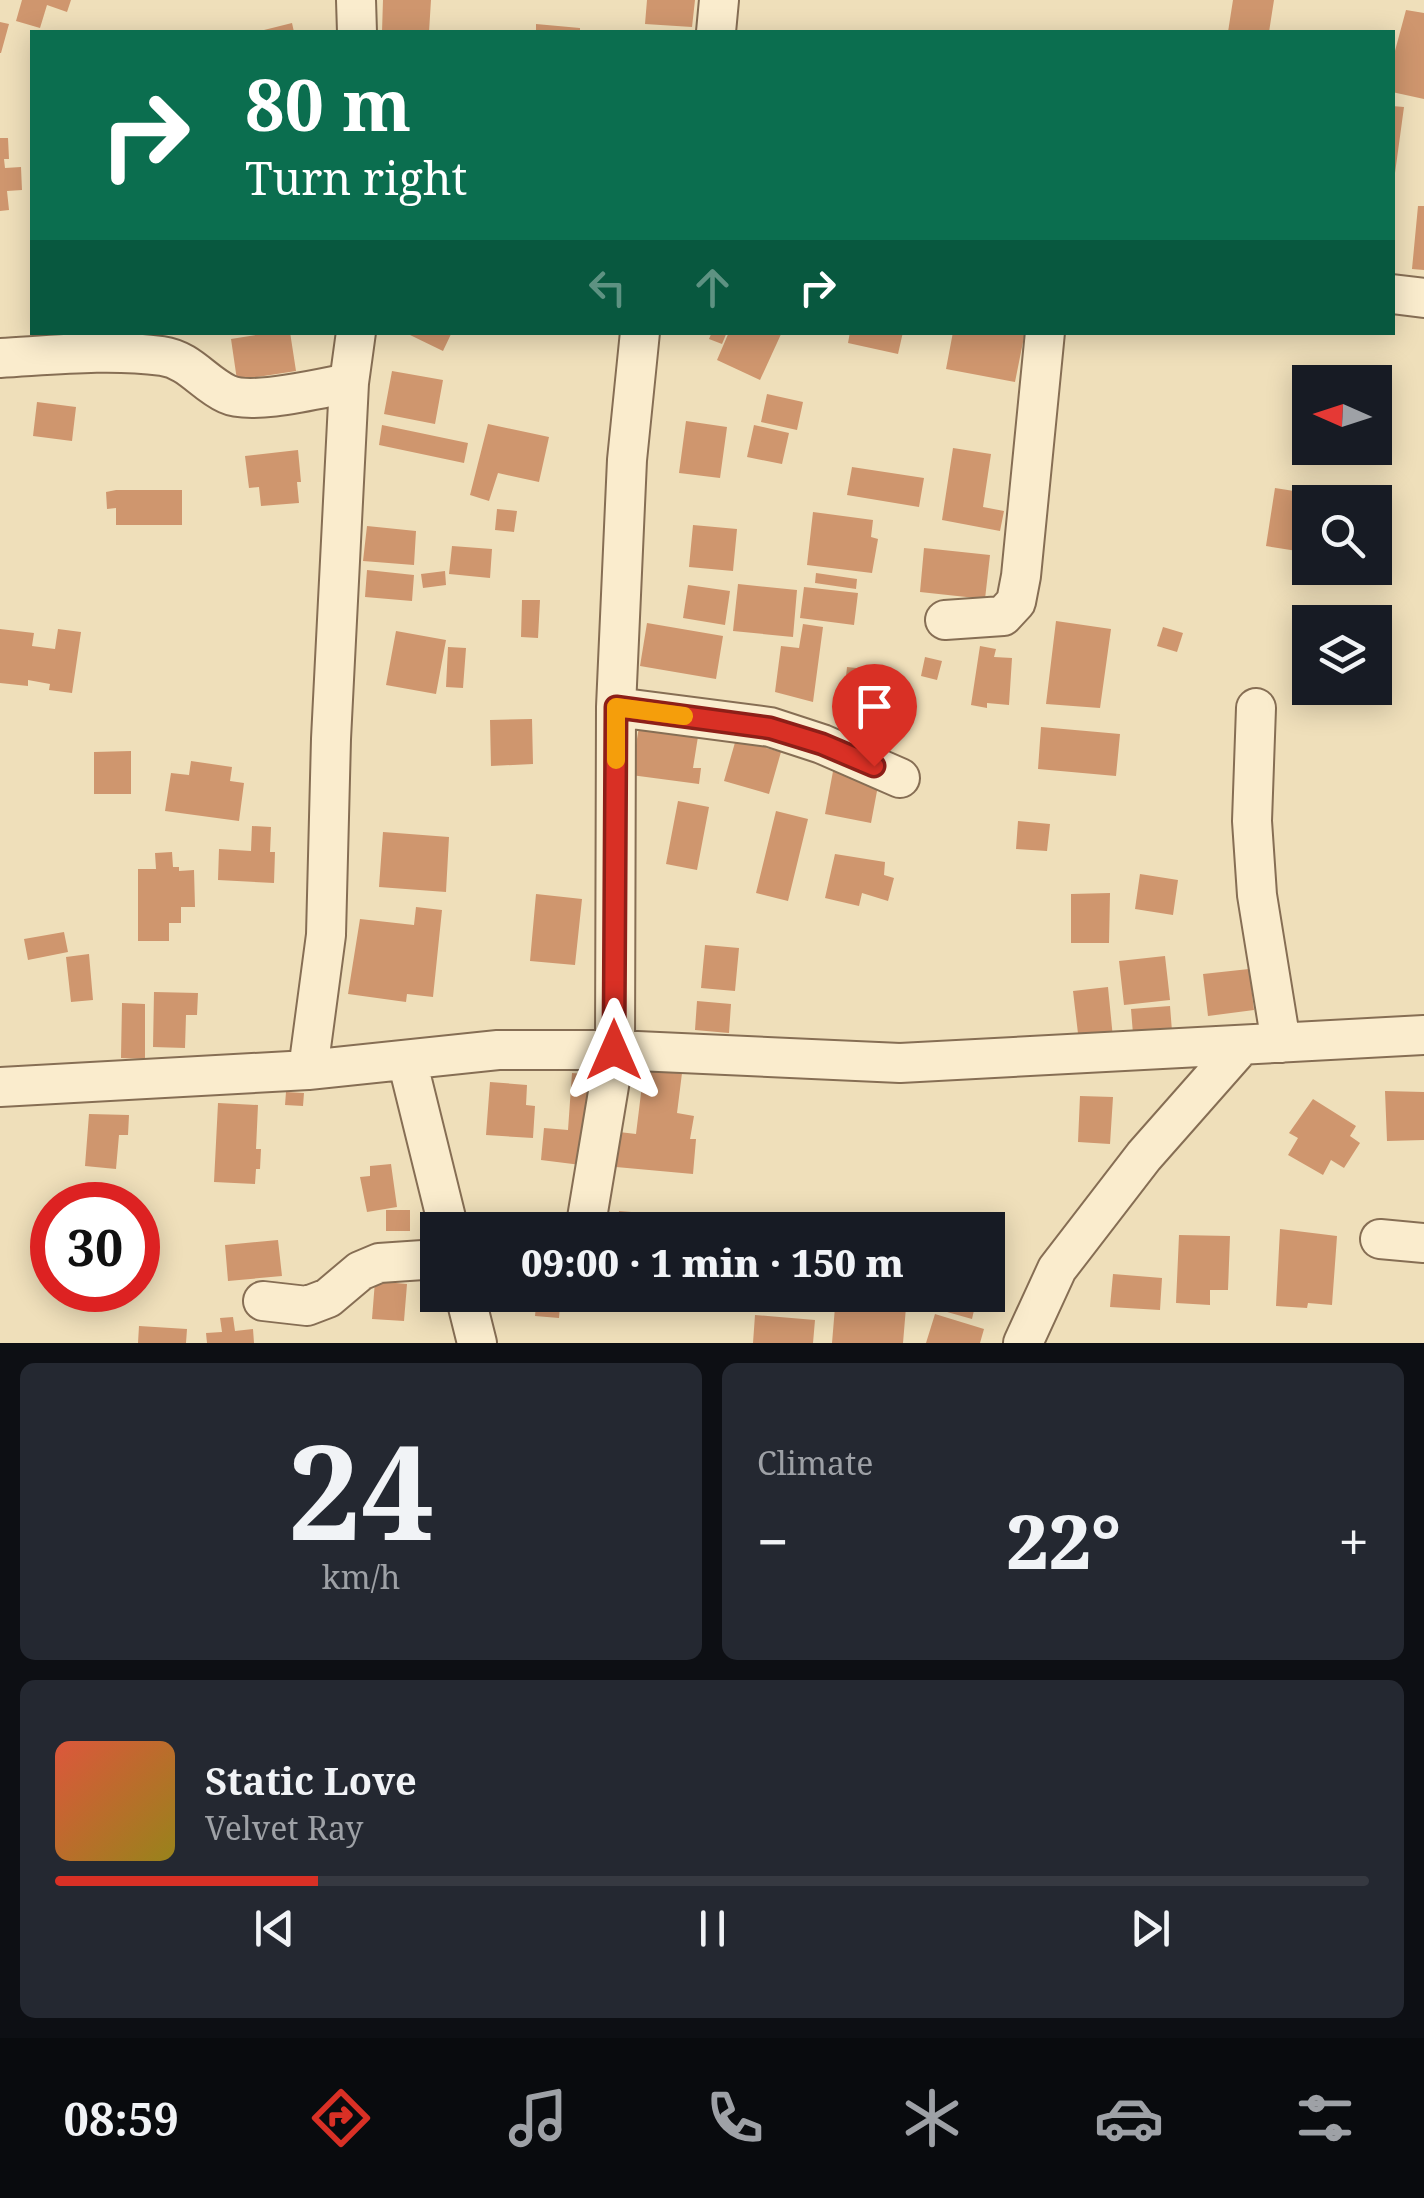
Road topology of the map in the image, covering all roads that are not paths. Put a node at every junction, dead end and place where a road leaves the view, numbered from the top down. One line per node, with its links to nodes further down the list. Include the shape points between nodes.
1 (356, 0): 3 (street)
2 (719, 0): 4 (street)
3 (357, 30)
4 (716, 30)
5 (1395, 294): 6 (street)
6 (1424, 298)
7 (356, 335): 11 (street)
8 (640, 335): 13 (street)
9 (1045, 335): 12 (street, via 1016,602 1003,616)
10 (0, 358): 11 (street, via 165,356 188,364 232,397)
11 (349, 383): 21 (street, via 326,936)
12 (945, 620)
13 (616, 707): 15 (street, via 770,728); 19 (street)
14 (1256, 708): 17 (street, via 1255,877)
15 (900, 778)
16 (1424, 1035): 17 (street)
17 (1281, 1043): 18 (street)
18 (1240, 1046): 19 (street, via 900,1063); 31 (street, via 1056,1269)
19 (614, 1050): 20 (street, via 498,1050); 24 (street)
20 (407, 1060): 21 (street); 23 (street)
21 (308, 1070): 22 (street)
22 (0, 1087)
23 (445, 1212)
24 (588, 1212)
25 (1380, 1239): 26 (street)
26 (1424, 1243)
27 (420, 1261): 28 (street, via 360,1271 307,1306)
28 (262, 1302)
29 (470, 1312): 30 (street)
30 (477, 1343)
31 (1023, 1343)

